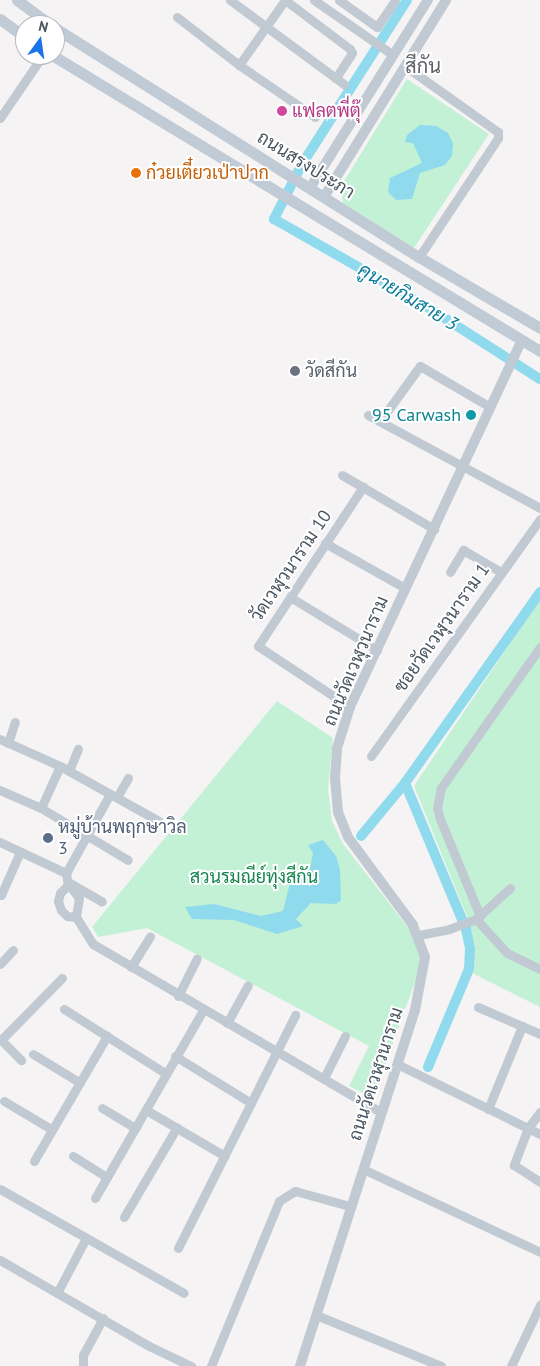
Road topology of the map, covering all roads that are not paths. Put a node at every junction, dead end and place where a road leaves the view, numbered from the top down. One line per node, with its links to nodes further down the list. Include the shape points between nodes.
1 (17, 0): 8 (main road)
2 (230, 0): 11 (street)
3 (314, 0): 14 (street)
4 (339, 0): 5 (street, via 376,27)
5 (396, 0)
6 (428, 0): 14 (street)
7 (446, 0): 18 (street)
8 (37, 15)
9 (177, 17): 17 (street)
10 (0, 19): 12 (main road)
11 (266, 26): 17 (street); 19 (street); 19 (street, via 285,0 347,46 352,53)
12 (15, 30)
13 (65, 34): 21 (main road, ถนนสรงประภา)
14 (392, 55): 25 (street)
15 (65, 63): 24 (main road, ถนนสรงประภา)
16 (36, 65): 23 (street)
17 (239, 65): 22 (street)
18 (405, 66): 26 (street); 29 (street, via 498,132 498,138)
19 (336, 78): 20 (street)
20 (344, 84)
21 (176, 105): 24 (main road); 25 (main road, ถนนสรงประภา)
22 (315, 117)
23 (0, 118)
24 (166, 124): 27 (main road, ถนนสรงประภา)
25 (310, 188): 26 (main road, ถนนสรงประภา); 27 (main road)
26 (324, 197): 28 (main road); 29 (main road, ถนนสรงประภา)
27 (296, 202): 28 (main road, ถนนสรงประภา)
28 (314, 213): 31 (main road, ถนนสรงประภา)
29 (419, 257): 30 (main road, ถนนสรงประภา)
30 (540, 328)
31 (522, 340): 32 (main road, ถนนสรงประภา); 33 (street, ถนนวัดเวฬุวนาราม)
32 (540, 351)
33 (490, 407): 35 (street, via 420,366); 36 (street, ถนนวัดเวฬุวนาราม)
34 (368, 415): 35 (street)
35 (380, 421): 36 (street)
36 (463, 466): 39 (street); 41 (street, ถนนวัดเวฬุวนาราม)
37 (342, 475): 38 (street)
38 (363, 487): 41 (street); 42 (street, วัดเวฬุวนาราม 10)
39 (540, 508)
40 (540, 519): 44 (street, ซอยวัดเวฬุวนาราม 1)
41 (434, 528): 45 (street, ถนนวัดเวฬุวนาราม)
42 (325, 543): 45 (street); 46 (street, วัดเวฬุวนาราม 10)
43 (450, 572): 44 (street, via 463,550)
44 (501, 572): 53 (street, ซอยวัดเวฬุวนาราม 1)
45 (405, 588): 48 (street, ถนนวัดเวฬุวนาราม)
46 (290, 597): 48 (street); 49 (street, วัดเวฬุวนาราม 10, via 258,646)
47 (540, 647): 69 (street, via 441,788 437,808)
48 (376, 650): 49 (street, ถนนวัดเวฬุวนาราม)
49 (350, 707): 71 (street, ถนนวัดเวฬุวนาราม, via 337,748 338,812 348,837)
50 (15, 722): 51 (street)
51 (4, 741): 54 (street)
52 (78, 749): 54 (street)
53 (371, 756)
54 (64, 768): 57 (street); 59 (street)
55 (128, 778): 57 (street)
56 (2, 791): 58 (street); 59 (street)
57 (114, 796): 60 (street); 61 (street)
58 (0, 802)
59 (41, 808): 61 (street)
60 (159, 820)
61 (89, 836): 64 (street); 65 (street)
62 (0, 842): 63 (street)
63 (20, 852): 65 (street); 67 (street)
64 (128, 860)
65 (68, 880): 68 (street); 70 (street, via 79,898); 70 (street, via 58,901 68,916)
66 (510, 888): 69 (street)
67 (1, 895)
68 (102, 902)
69 (476, 918): 71 (street, via 449,930); 77 (street, via 507,953)
70 (78, 920): 76 (street, via 93,944)
71 (419, 935): 95 (street, ถนนวัดเวฬุวนาราม, via 425,957 423,978)
72 (150, 936): 76 (street)
73 (13, 950): 75 (street)
74 (197, 958): 80 (street)
75 (0, 964)
76 (131, 968): 80 (street)
77 (540, 969)
78 (62, 978): 90 (street)
79 (248, 985): 85 (street)
80 (178, 996): 83 (street)
81 (478, 1007): 86 (street)
82 (64, 1009): 88 (street)
83 (203, 1010): 85 (street); 93 (street)
84 (295, 1014): 91 (street)
85 (227, 1023): 91 (street)
86 (522, 1026): 87 (street); 102 (street)
87 (540, 1034)
88 (107, 1036): 96 (street); 98 (street)
89 (345, 1036): 97 (street)
90 (0, 1039): 94 (street)
91 (277, 1051): 97 (street); 100 (street)
92 (34, 1054): 98 (street)
93 (175, 1056): 96 (street); 100 (street)
94 (21, 1060)
95 (397, 1064): 102 (street); 104 (street, ถนนวัดเวฬุวนาราม)
96 (165, 1073): 103 (street)
97 (324, 1078): 104 (street)
98 (79, 1082): 109 (street)
99 (4, 1101): 109 (street)
100 (251, 1103): 112 (street)
101 (102, 1108): 107 (street)
102 (488, 1109): 108 (street)
103 (146, 1110): 106 (street); 107 (street)
104 (381, 1112): 114 (street, ถนนวัดเวฬุวนาราม)
105 (540, 1112): 108 (street)
106 (177, 1127): 112 (street); 120 (street)
107 (135, 1128): 115 (street)
108 (528, 1128): 110 (street); 116 (street, via 514,1165)
109 (51, 1129): 113 (street)
110 (540, 1134)
111 (72, 1156): 115 (street)
112 (225, 1156): 122 (street)
113 (34, 1161)
114 (363, 1168): 119 (street, ถนนวัดเวฬุวนาราม); 123 (street)
115 (107, 1177): 118 (street)
116 (540, 1182)
117 (0, 1189): 121 (street)
118 (95, 1198)
119 (350, 1206): 128 (street, ถนนวัดเวฬุวนาราม); 132 (street, via 295,1191 279,1201)
120 (124, 1217)
121 (86, 1238): 125 (street); 126 (street)
122 (178, 1248)
123 (540, 1252)
124 (0, 1260): 125 (street)
125 (57, 1293): 129 (street)
126 (184, 1293)
127 (540, 1305): 135 (street)
128 (316, 1315): 133 (street, ถนนวัดเวฬุวนาราม); 134 (street)
129 (103, 1318): 130 (street, via 83,1355); 131 (street)
130 (83, 1366)
131 (191, 1366)
132 (211, 1366)
133 (300, 1366)
134 (441, 1366)
135 (511, 1366)

